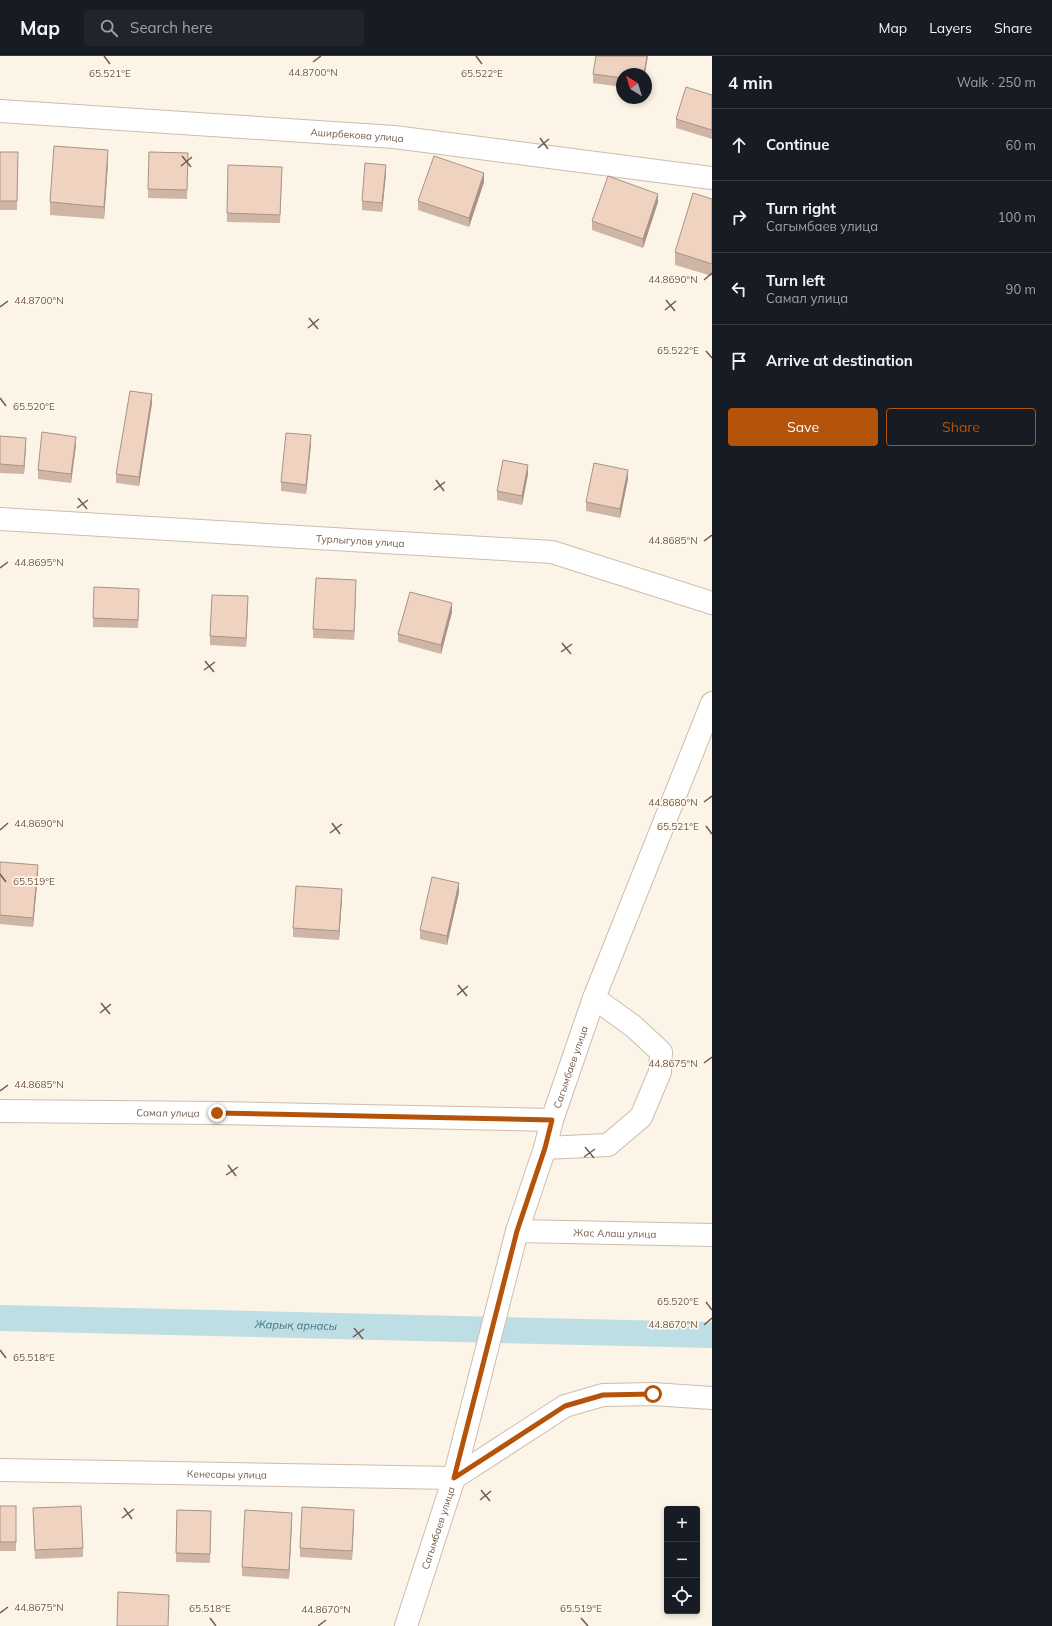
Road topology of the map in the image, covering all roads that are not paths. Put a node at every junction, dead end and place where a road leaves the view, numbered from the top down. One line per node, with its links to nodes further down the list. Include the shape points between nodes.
1 (0, 112): 2 (street, Аширбекова улица, via 394,137)
2 (712, 178)
3 (0, 519): 4 (street, Турлыгулов улица, via 552,552)
4 (712, 603)
5 (712, 703): 6 (street, Сагымбаев улица)
6 (594, 998): 8 (street, Сагымбаев улица); 9 (street, via 634,1026 661,1052 660,1072 641,1117 608,1145)
7 (0, 1111): 8 (street, Самал улица)
8 (552, 1120): 9 (street, Сагымбаев улица)
9 (545, 1148): 10 (street, Сагымбаев улица)
10 (517, 1231): 11 (street, Жас Алаш улица); 14 (street, Сагымбаев улица)
11 (712, 1235)
12 (712, 1398): 14 (street, via 653,1394 603,1395 565,1406)
13 (0, 1470): 14 (street, Кенесары улица)
14 (454, 1478): 15 (street, Сагымбаев улица)
15 (406, 1626)

